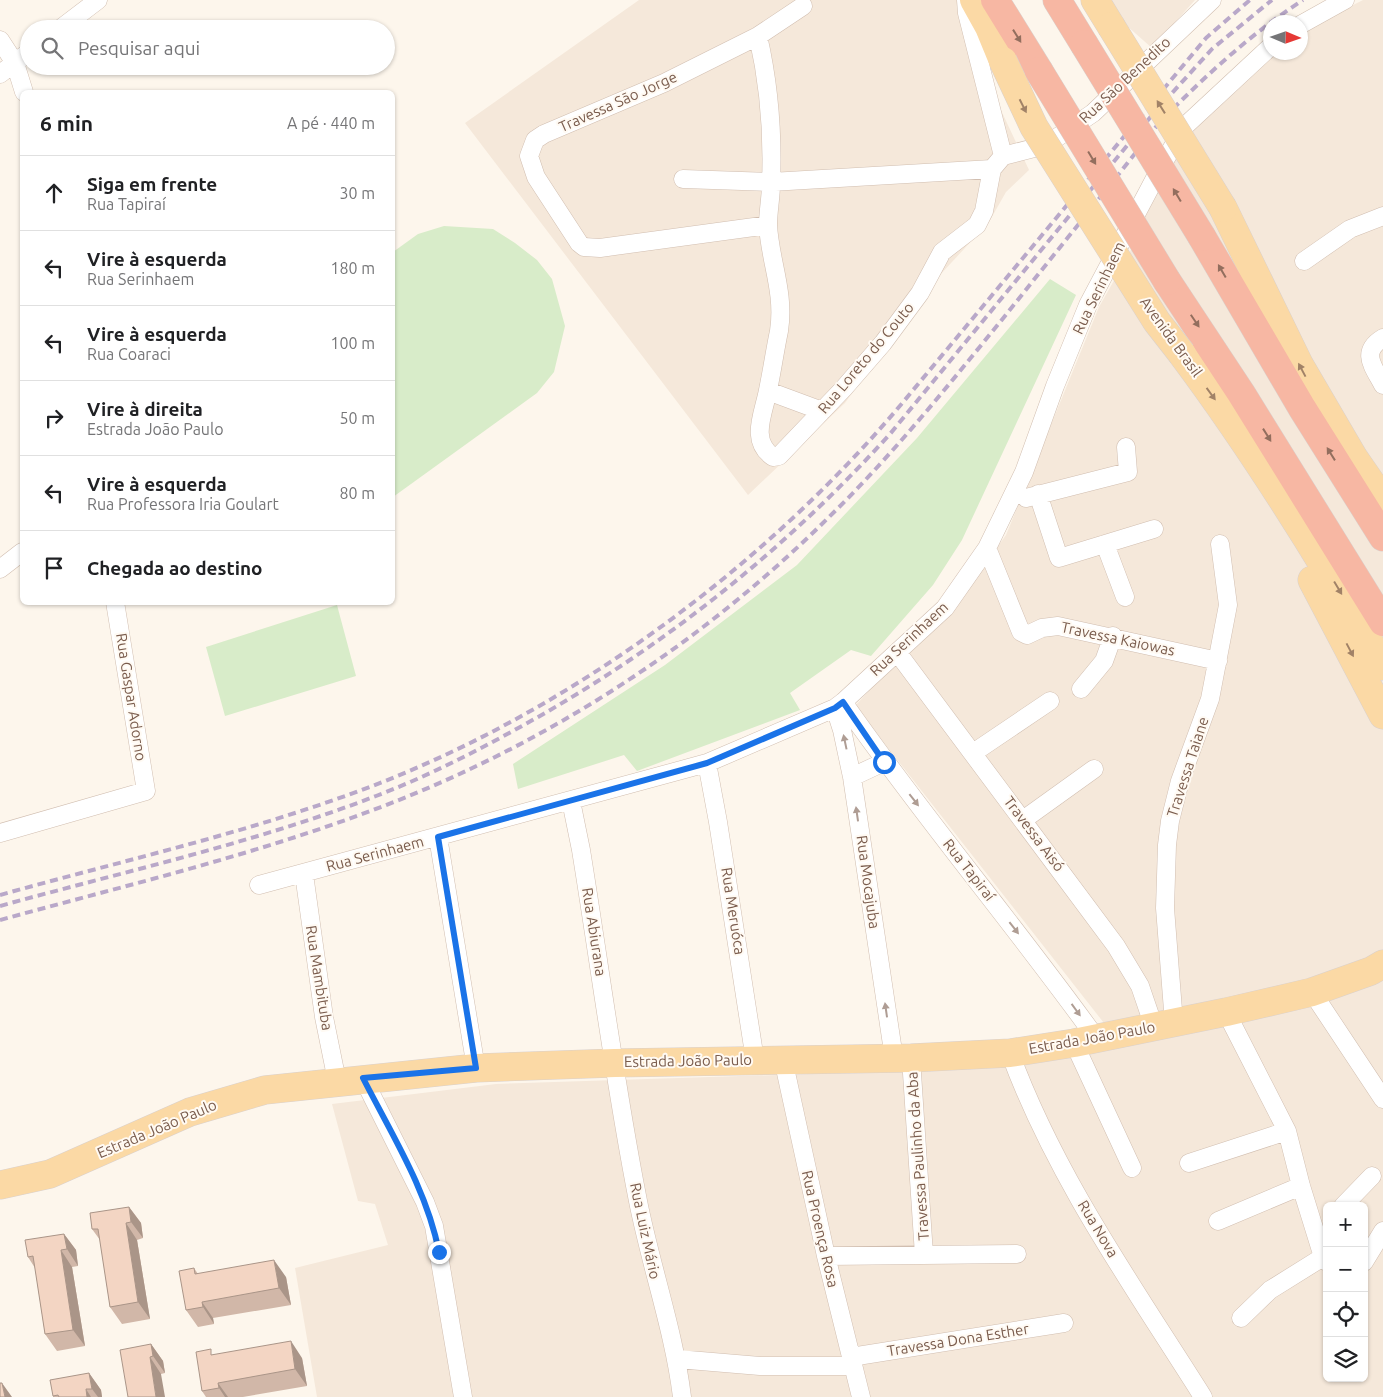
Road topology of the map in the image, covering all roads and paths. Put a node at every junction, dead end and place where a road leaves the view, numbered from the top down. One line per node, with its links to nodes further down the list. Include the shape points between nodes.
1 (98, 0): 10 (street)
2 (966, 0): 20 (street, Rua Loreto do Couto)
3 (974, 0): 32 (main road, Avenida Brasil, one-way to 32, bridge, via 990,27 1034,127 1157,322)
4 (996, 0): 46 (highway, Avenida Brasil, one-way to 46, bridge, via 1167,281 1236,385)
5 (1057, 0): 38 (highway, one-way to 5, bridge)
6 (1095, 0): 29 (main road, one-way to 6, bridge, via 1223,208)
7 (1212, 0): 20 (street, Rua Sāo Benedito, via 1093,113 1046,145)
8 (1345, 0): 11 (street)
9 (803, 6): 12 (street, Travessa Sāo Jorge)
10 (72, 20)
11 (1308, 21)
12 (758, 36): 22 (street, via 768,84); 24 (street, Travessa Sāo Jorge, via 664,83 535,140 529,156 536,177 584,247 600,248)
13 (0, 40): 15 (street)
14 (1263, 53): 36 (street, Rua Serinhaem, via 1184,126 1162,165 1088,305)
15 (20, 56)
16 (20, 59): 17 (street)
17 (0, 74)
18 (23, 75): 19 (street)
19 (24, 90)
20 (997, 163): 22 (street, Rua Sāo Benedito); 30 (street, Rua Loreto do Couto, via 977,225 942,252 916,300 883,343)
21 (683, 179): 22 (street, Rua Sāo Benedito)
22 (771, 182): 24 (street)
23 (1383, 216): 25 (street, via 1350,229)
24 (768, 224): 28 (street, via 780,304 779,330)
25 (1304, 260)
26 (1383, 338): 27 (street, via 1372,344 1370,350 1373,366)
27 (1383, 385)
28 (768, 391): 30 (street); 30 (street, Rua Loreto do Couto, via 759,430 764,447 771,455 779,456)
29 (1315, 394): 33 (main road); 35 (main road)
30 (822, 411)
31 (1126, 447): 34 (street, via 1128,472)
32 (1260, 464): 50 (main road, Avenida Brasil, one-way to 50); 54 (main road, one-way to 54, via 1289,539)
33 (1383, 475)
34 (1038, 494): 36 (street); 39 (street, via 1059,558)
35 (1383, 500)
36 (1010, 504): 41 (street, Rua Serinhaem)
37 (1154, 529): 39 (street)
38 (1383, 537)
39 (1105, 544): 44 (street)
40 (1220, 544): 49 (street, Travessa Taiane, via 1228,605)
41 (987, 548): 47 (street, Travessa Kaiowas, via 1021,632 1027,635 1042,628 1058,626); 48 (street, Rua Serinhaem, via 945,608)
42 (20, 554): 43 (street)
43 (0, 569)
44 (1125, 597)
45 (115, 605): 62 (street, Rua Gaspar Adorno, via 146,792)
46 (1383, 622)
47 (1113, 636): 49 (street, Travessa Kaiowas); 51 (street, via 1104,661)
48 (897, 652): 53 (street, Rua Serinhaem); 55 (street, Travessa Aisó)
49 (1218, 661): 69 (street, Travessa Taiane, via 1210,699 1180,781 1170,821)
50 (1383, 666)
51 (1081, 689)
52 (1050, 701): 55 (street)
53 (839, 705): 56 (street, Rua Tapiraí); 57 (street, Rua Serinhaem); 59 (street, Rua Mocajuba, one-way to 53)
54 (1383, 714)
55 (973, 753): 61 (street, Travessa Aisó)
56 (884, 762): 59 (street); 70 (street, Rua Tapiraí, one-way to 70, via 1056,982)
57 (707, 763): 60 (street, Rua Serinhaem); 73 (street, Rua Meruóca)
58 (1094, 769): 61 (street)
59 (852, 778): 72 (street, Rua Mocajuba, one-way to 59)
60 (570, 801): 63 (street, Rua Serinhaem); 75 (street, Rua Abiurana, via 581,850)
61 (1023, 820): 69 (street, Travessa Aisó, via 1124,958)
62 (0, 833)
63 (438, 837): 64 (street, Rua Serinhaem); 76 (street)
64 (304, 874): 65 (street, Rua Serinhaem); 77 (street, Rua Mambituba, via 324,1017)
65 (259, 885)
66 (1383, 964): 67 (main road, Estrada João Paulo)
67 (1312, 992): 68 (main road, Estrada João Paulo); 78 (street)
68 (1226, 1012): 69 (main road, Estrada João Paulo); 79 (street)
69 (1164, 1025): 70 (main road, Estrada João Paulo)
70 (1085, 1040): 71 (main road, Estrada João Paulo); 81 (street, Rua Tapiraí)
71 (1010, 1053): 72 (main road, Estrada João Paulo); 102 (street, Rua Nova, via 1055,1155 1082,1204)
72 (902, 1058): 74 (main road, Estrada João Paulo); 91 (street, Travessa Paulinho da Aba)
73 (755, 1060): 74 (main road, Estrada João Paulo); 75 (main road, Estrada João Paulo)
74 (783, 1060): 93 (street, Rua Proença Rosa)
75 (615, 1063): 76 (main road, Estrada João Paulo); 97 (street, Rua Luiz Mário, via 638,1203)
76 (476, 1068): 77 (main road, Estrada João Paulo)
77 (350, 1080): 83 (main road, Estrada João Paulo, via 265,1090 224,1101 190,1112 50,1174); 99 (street, Rua Mambituba, via 426,1202 434,1226)
78 (1383, 1099)
79 (1286, 1131): 80 (street); 84 (street)
80 (1189, 1163)
81 (1132, 1168)
82 (1372, 1176): 85 (street)
83 (0, 1185)
84 (1301, 1186): 86 (street); 87 (street)
85 (1347, 1202)
86 (1218, 1221)
87 (1321, 1228): 89 (street)
88 (1383, 1231): 92 (street)
89 (1323, 1247)
90 (1017, 1254): 91 (street)
91 (924, 1255): 93 (street)
92 (1368, 1255)
93 (826, 1256): 98 (street, Rua Proença Rosa)
94 (1323, 1261): 95 (street, via 1270,1290)
95 (1241, 1318)
96 (1064, 1323): 98 (street, Travessa Dona Esther)
97 (677, 1359): 98 (street, Travessa Dona Esther, via 760,1366); 100 (street, Rua Luiz Mário)
98 (852, 1362): 101 (street, Rua Proença Rosa)
99 (463, 1397)
100 (682, 1397)
101 (861, 1397)
102 (1203, 1397)

